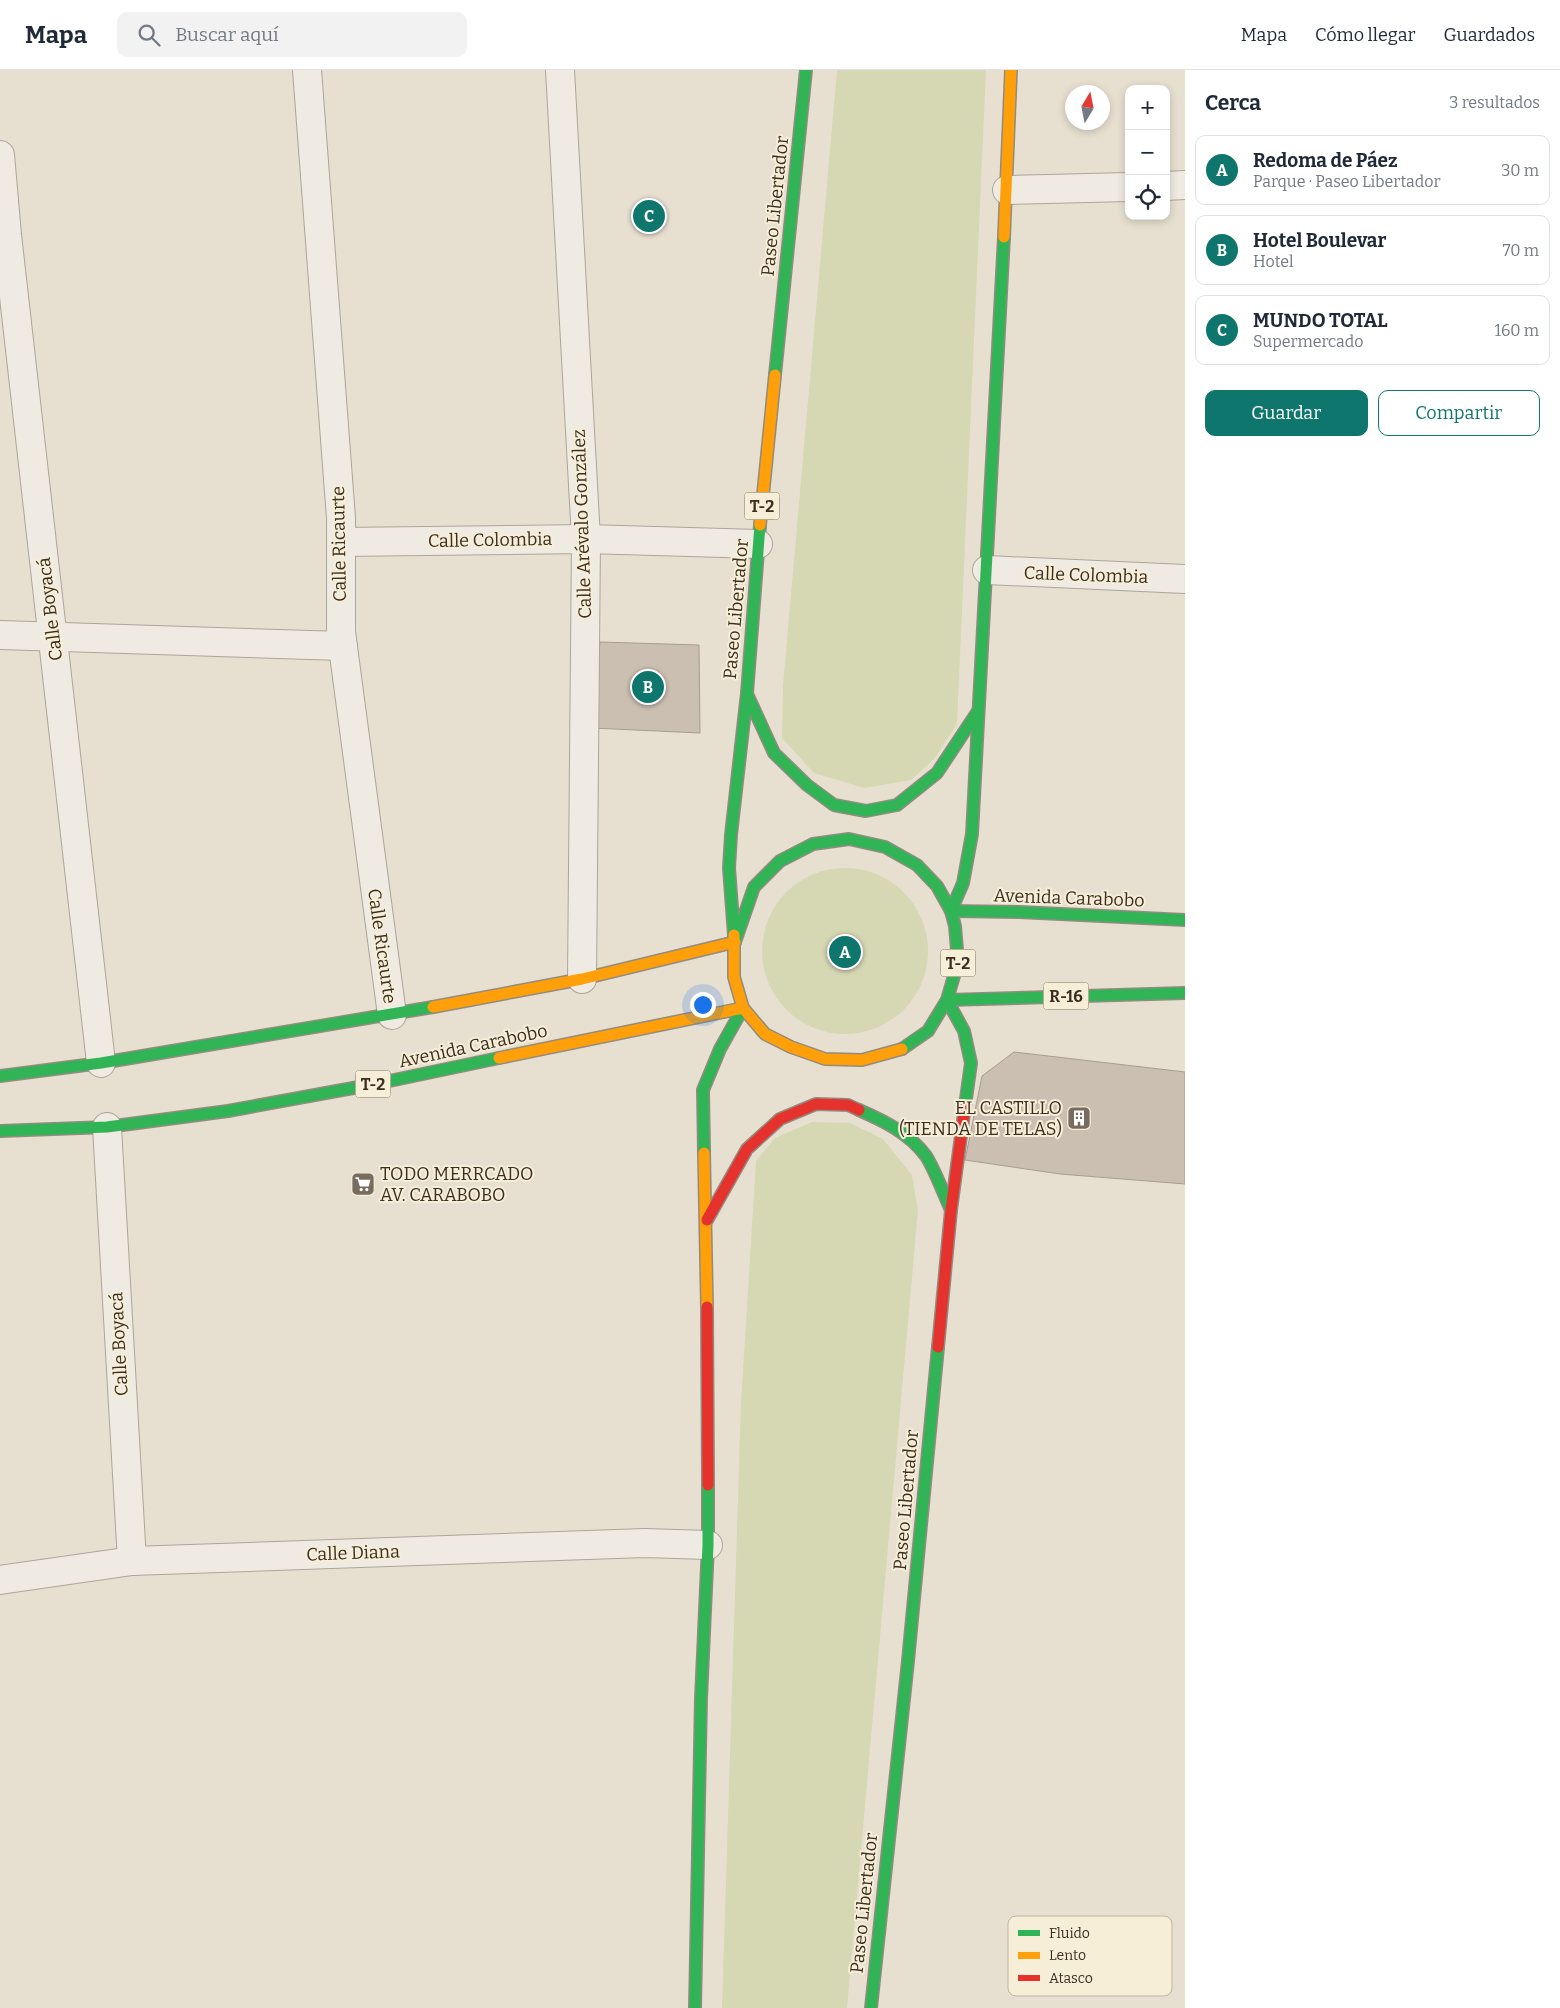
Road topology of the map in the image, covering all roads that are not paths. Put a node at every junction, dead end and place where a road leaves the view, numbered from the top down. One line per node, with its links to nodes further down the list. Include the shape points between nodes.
1 (307, 70): 12 (street, Calle Ricaurte)
2 (560, 70): 11 (street, Calle Arévalo González)
3 (806, 70): 13 (main road, Paseo Libertador / T-2)
4 (1011, 70): 9 (main road)
5 (0, 155): 10 (street, Calle Boyacá)
6 (1185, 185): 7 (street)
7 (1170, 186)
8 (1125, 187): 9 (street)
9 (1007, 190): 14 (main road)
10 (3, 236): 17 (street, Calle Boyacá)
11 (586, 539): 12 (street, Calle Colombia); 13 (street, Calle Colombia); 24 (street, Calle Arévalo González)
12 (341, 542): 18 (street, Calle Ricaurte)
13 (758, 544): 19 (main road, Paseo Libertador / T-2)
14 (988, 570): 15 (street, Calle Colombia); 20 (main road)
15 (1185, 579)
16 (0, 635): 17 (street)
17 (54, 637): 18 (street); 29 (street, Calle Boyacá)
18 (343, 646): 28 (street, Calle Ricaurte)
19 (747, 693): 20 (main road, via 774,753 807,785 834,805 866,811 897,805 937,773); 23 (main road, Paseo Libertador / T-2, via 730,868)
20 (979, 709): 21 (main road, via 972,834 963,883)
21 (951, 911): 22 (main road, Avenida Carabobo); 23 (main road, T-2, via 937,886 917,865 885,847 849,839 813,844 780,861 754,887); 26 (main road, T-2, via 958,962)
22 (1185, 920)
23 (735, 942): 24 (main road); 27 (main road, T-2, via 734,977)
24 (582, 979): 28 (main road)
25 (1185, 993): 26 (main road, R-16)
26 (948, 1000): 27 (main road, T-2, via 928,1031 900,1051 862,1060 825,1059 791,1047 765,1034); 33 (main road, Paseo Libertador, via 964,1031 971,1063)
27 (743, 1008): 31 (main road, Avenida Carabobo / T-2, via 375,1084 228,1111); 34 (main road, via 720,1049 703,1090)
28 (392, 1015): 29 (main road)
29 (101, 1063): 30 (main road)
30 (0, 1076)
31 (106, 1127): 32 (main road, Avenida Carabobo / T-2); 36 (street, Calle Boyacá)
32 (0, 1131)
33 (951, 1210): 34 (main road, via 926,1156 908,1138 887,1122 848,1105 816,1104 780,1119 747,1149); 39 (main road, Paseo Libertador)
34 (706, 1221): 35 (main road)
35 (708, 1545): 36 (street, Calle Diana, via 645,1543); 38 (main road, via 701,1698)
36 (132, 1561): 37 (street, Calle Diana)
37 (0, 1580)
38 (695, 2008)
39 (871, 2008)

